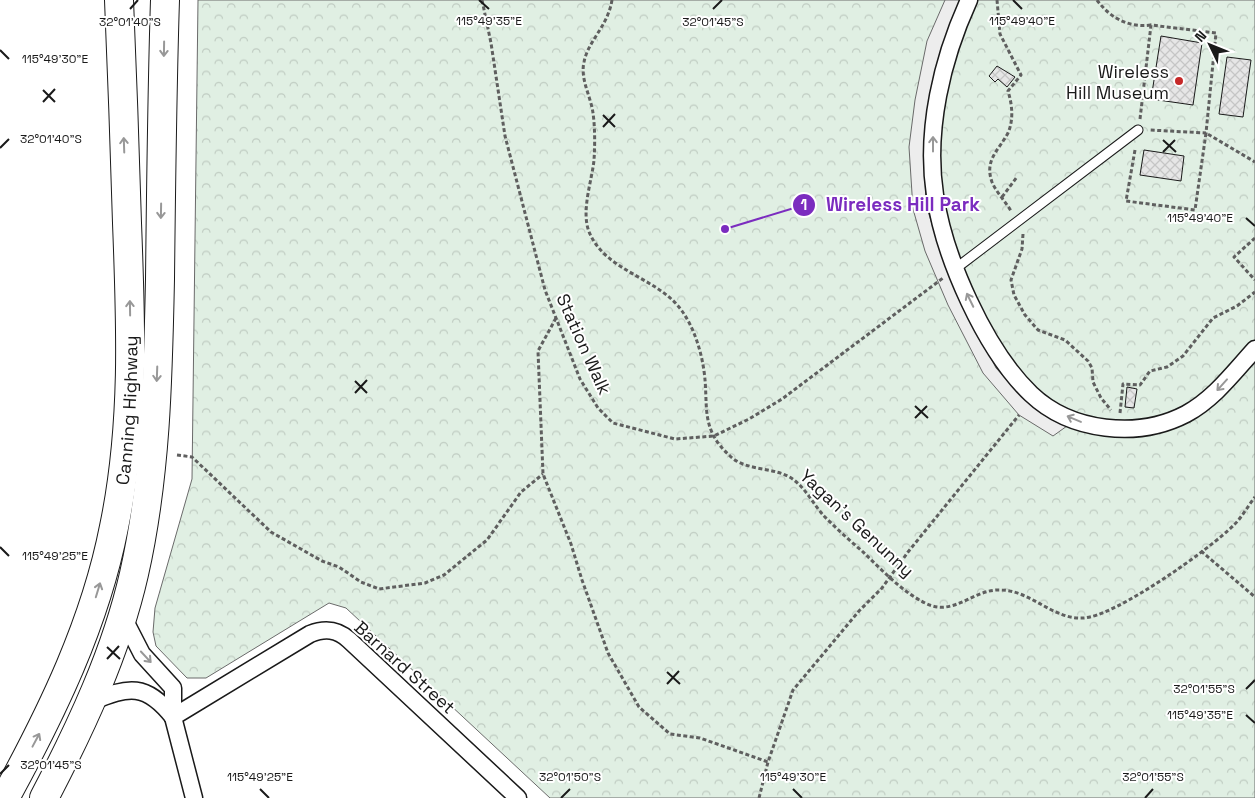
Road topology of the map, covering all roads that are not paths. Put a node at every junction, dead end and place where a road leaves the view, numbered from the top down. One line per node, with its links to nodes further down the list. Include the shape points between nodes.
1 (119, 0): 10 (highway, Canning Highway, one-way to 1, via 48,718 79,645 114,527 126,450 132,370)
2 (165, 0): 7 (highway, Canning Highway, one-way to 7, via 152,475 134,574)
3 (969, 0): 5 (street, one-way to 3, via 934,195 933,140 940,85)
4 (1138, 130): 5 (lane)
5 (955, 268): 6 (street, one-way to 5, via 1213,395 1186,414 1151,426 1118,430 1083,422 1054,410 1032,395 1016,378 988,337)
6 (1255, 349)
7 (122, 615): 8 (highway, Canning Highway); 9 (street, one-way to 9, via 142,654 173,688)
8 (91, 702): 9 (street, via 126,689 145,691 160,700); 11 (highway, Canning Highway)
9 (174, 716): 12 (street); 13 (street, Barnard Street, via 310,634 334,630 349,640)
10 (4, 795)
11 (44, 798)
12 (194, 798)
13 (518, 798)

